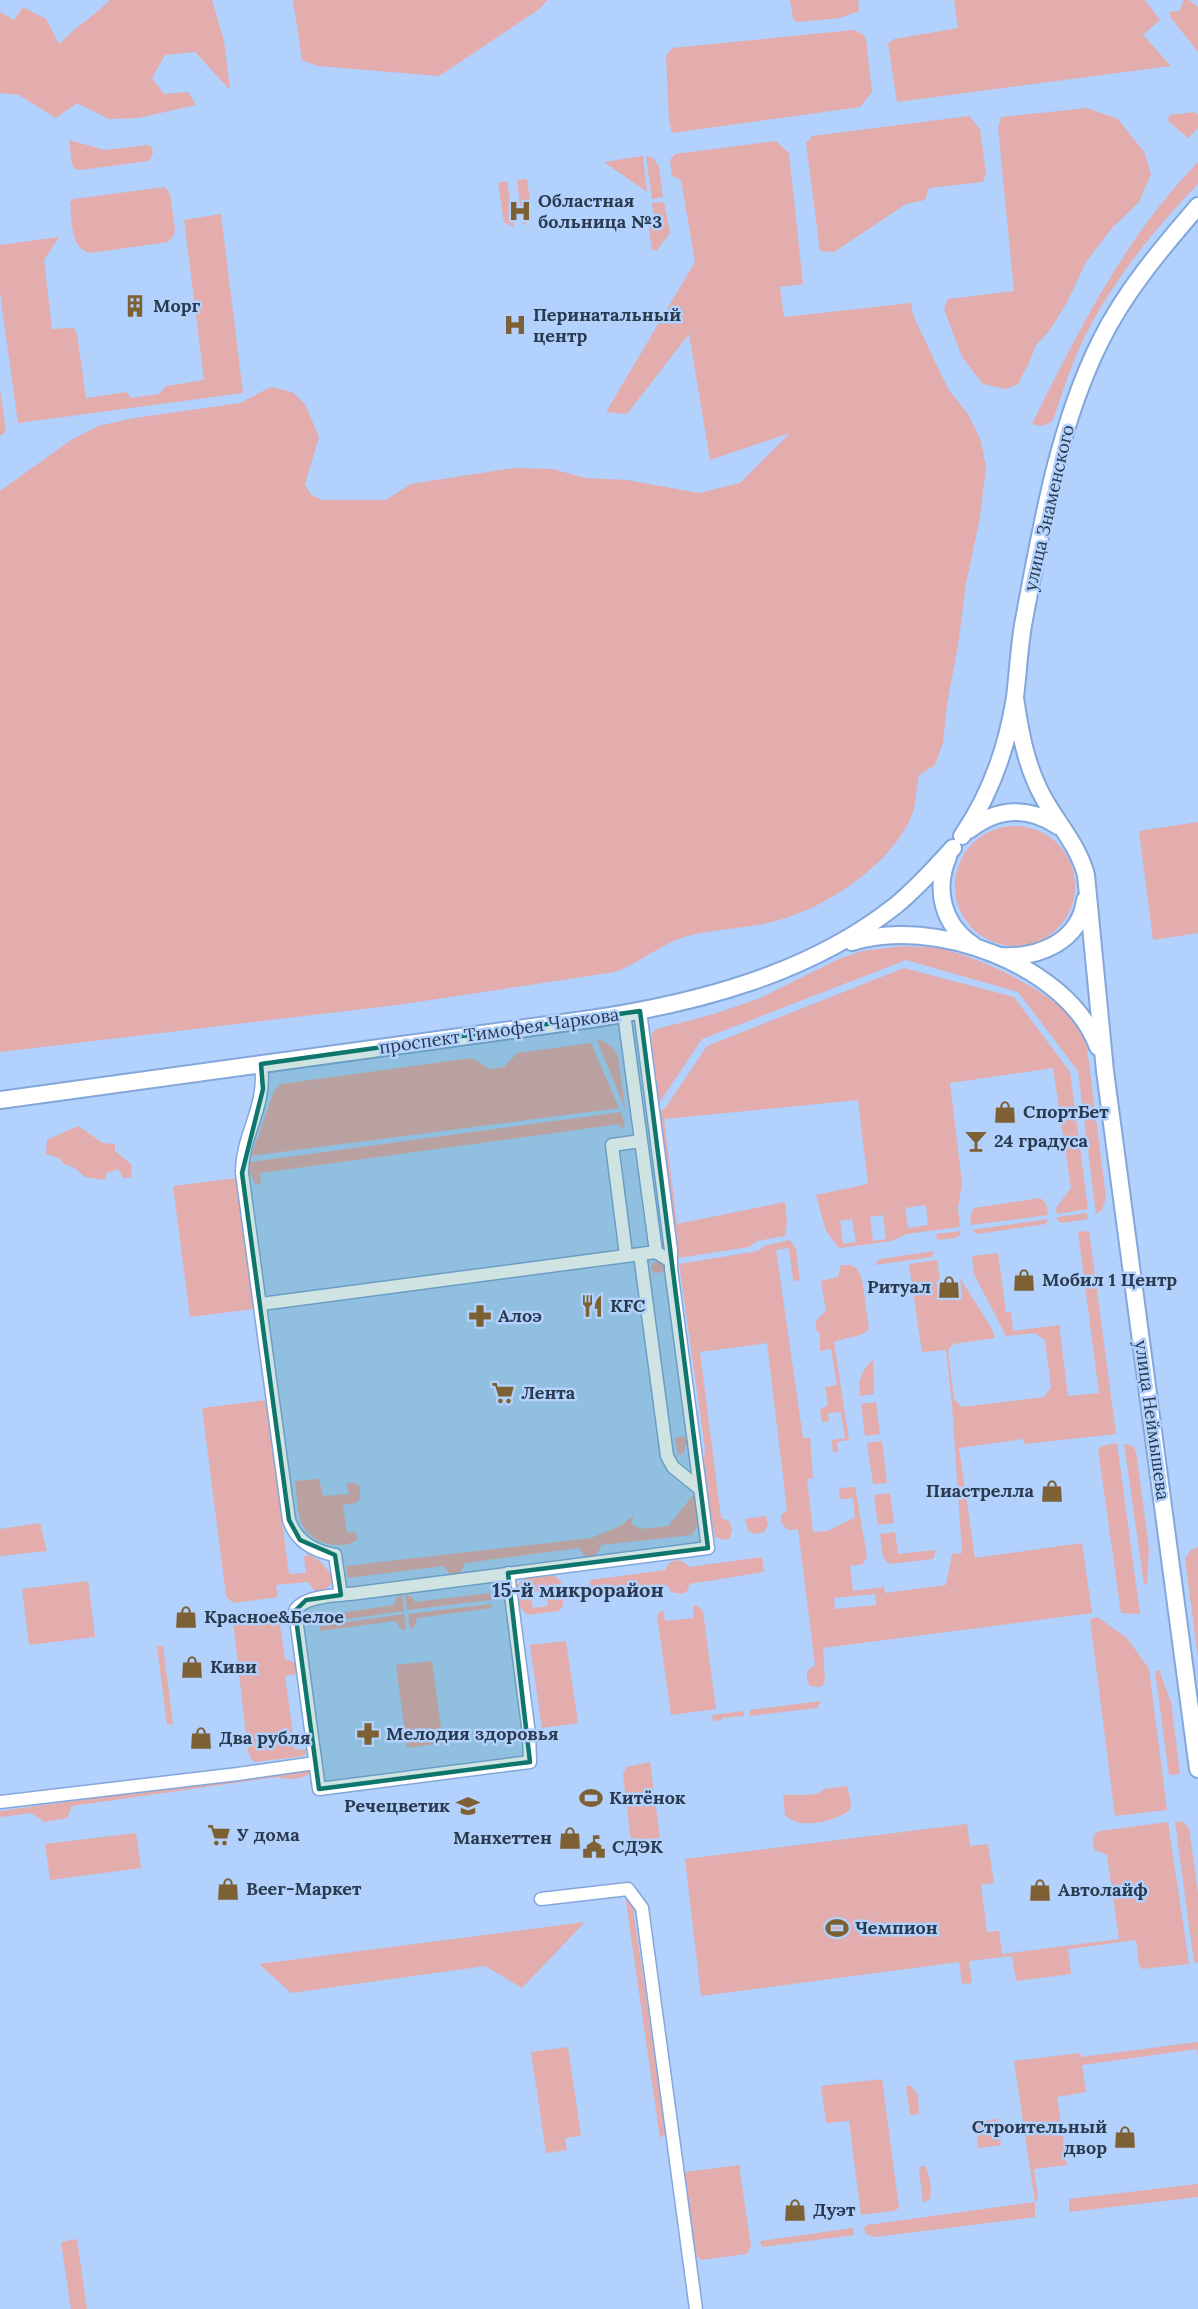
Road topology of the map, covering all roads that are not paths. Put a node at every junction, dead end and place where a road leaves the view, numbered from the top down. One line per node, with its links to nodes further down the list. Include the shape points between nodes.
1 (1198, 206): 2 (main road, улица Знаменского, via 1123,303 1100,342 1073,409 1056,467 1022,628)
2 (1015, 698): 3 (main road, via 1028,764 1045,801); 4 (main road, улица Знаменского, via 991,787)
3 (1069, 838): 4 (main road, via 1048,820 1010,811 991,816); 5 (main road)
4 (957, 842): 6 (main road, проспект Тимофея Чаркова, via 896,905); 7 (main road, via 942,874 941,897 951,924 962,938)
5 (1087, 884): 8 (main road, via 1080,919 1062,940 1031,955); 11 (main road)
6 (828, 949): 7 (main road, via 866,937 905,934); 9 (main road, проспект Тимофея Чаркова, via 736,987)
7 (980, 949): 8 (main road)
8 (998, 956): 11 (main road, via 1046,983 1077,1010 1095,1036)
9 (632, 1013): 10 (main road, проспект Тимофея Чаркова); 13 (street); 17 (street)
10 (261, 1064): 12 (main road, проспект Тимофея Чаркова); 18 (street, via 263,1089 242,1161)
11 (1105, 1071): 23 (main road, улица Неймышева)
12 (0, 1100)
13 (641, 1141): 14 (street); 16 (street, via 612,1145)
14 (656, 1252): 15 (street); 17 (street)
15 (640, 1254): 16 (street); 19 (street, via 667,1456 673,1467)
16 (626, 1255): 18 (street)
17 (670, 1256): 19 (street)
18 (261, 1304): 21 (street, via 289,1520 300,1540 335,1555)
19 (699, 1488): 20 (street, via 708,1548)
20 (508, 1573): 21 (street); 22 (street, via 530,1762 319,1789)
21 (341, 1595): 22 (street, via 306,1600 295,1611)
22 (315, 1763): 24 (street)
23 (1198, 1769)
24 (0, 1802)
25 (541, 1899): 26 (street, via 628,1889 642,1908)
26 (696, 2309)

